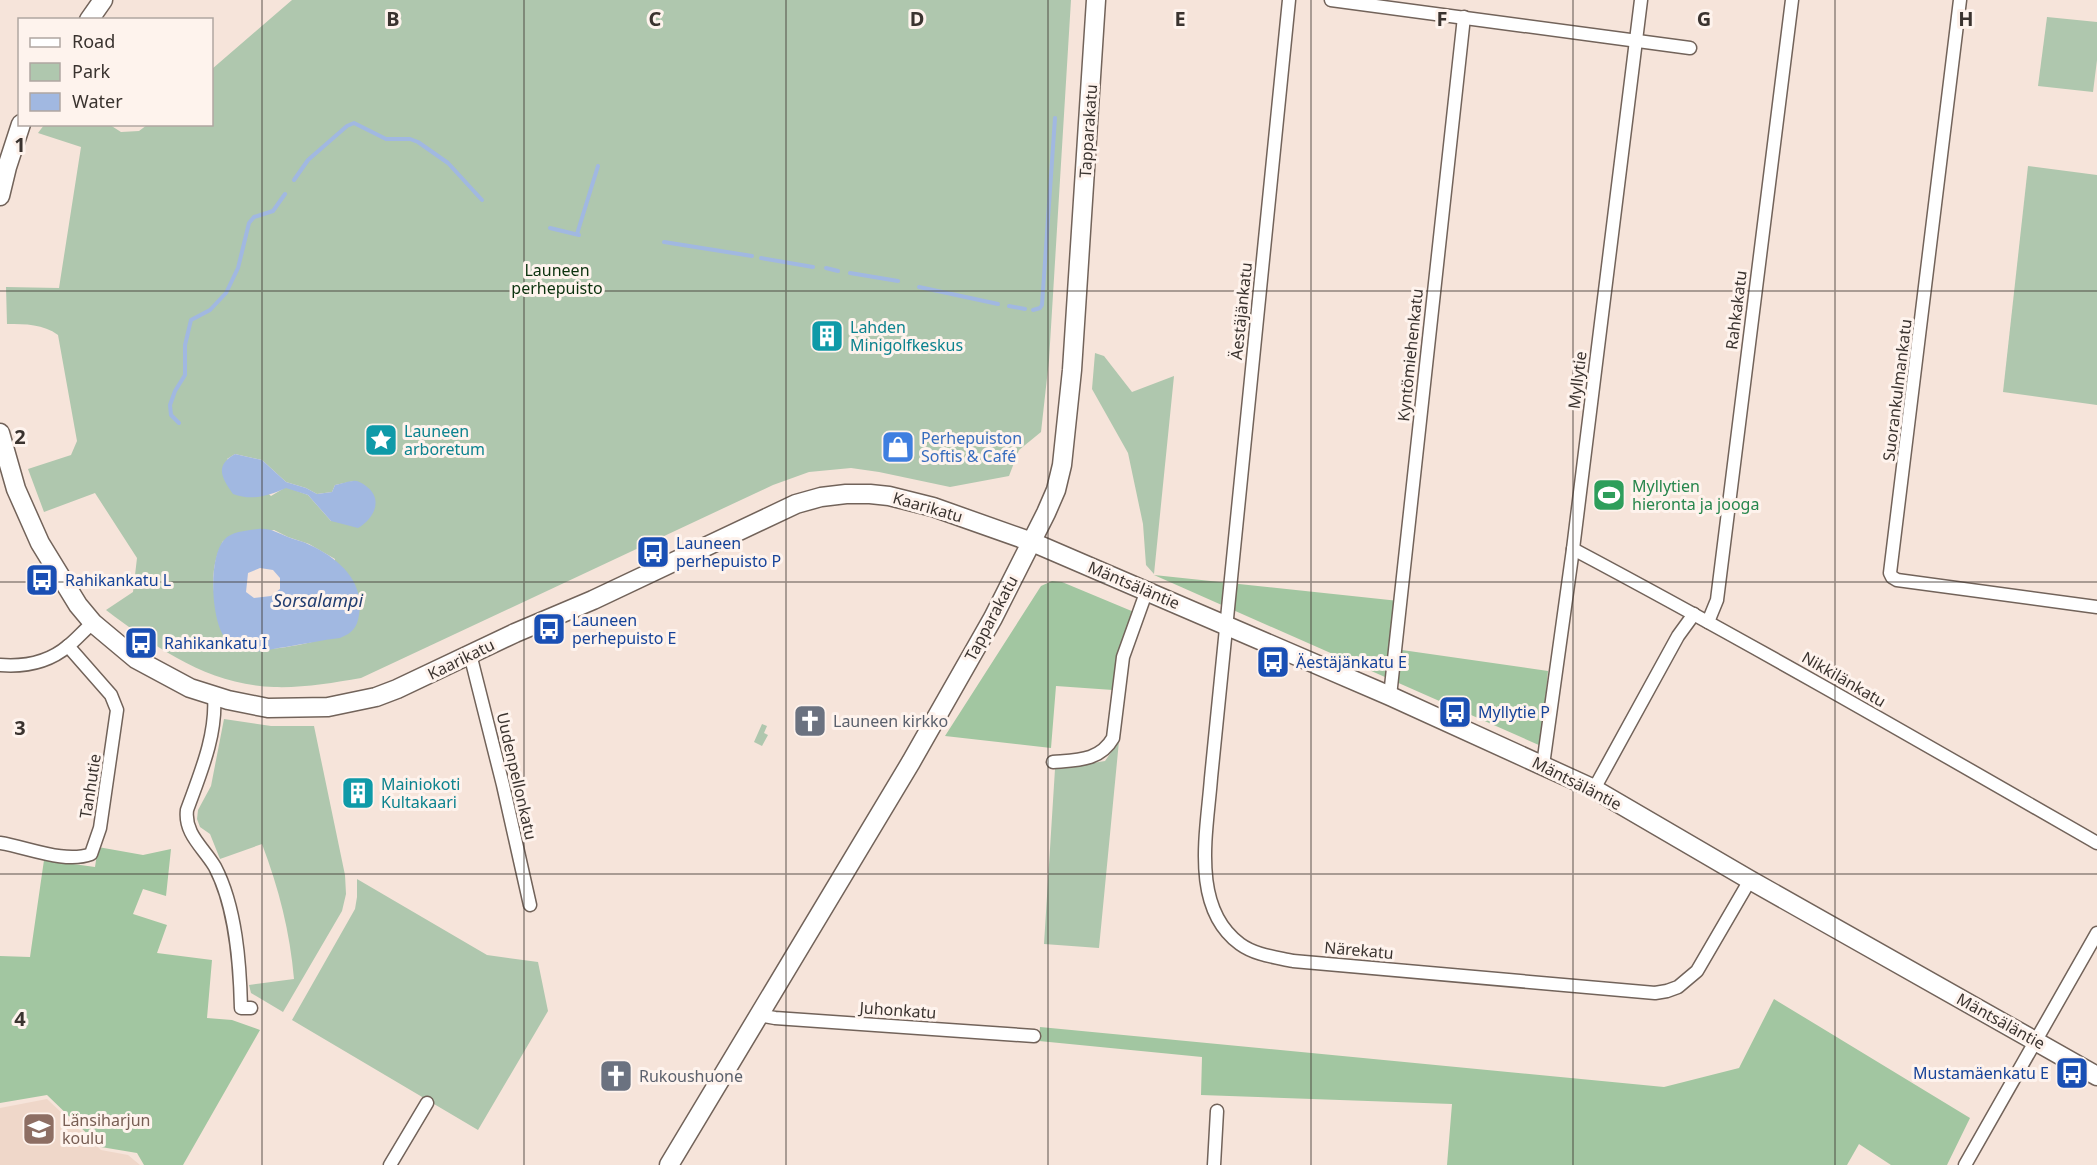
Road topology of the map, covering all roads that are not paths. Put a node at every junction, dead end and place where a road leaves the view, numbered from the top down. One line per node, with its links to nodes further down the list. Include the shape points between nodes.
1 (103, 0): 9 (street)
2 (1096, 0): 15 (street, Tapparakatu, via 1062,465 1056,490)
3 (1288, 0): 22 (street, Äestäjänkatu)
4 (1330, 0): 8 (street)
5 (1641, 0): 10 (street, Myllytie)
6 (1792, 0): 20 (street, Rahkakatu, via 1717,600)
7 (1960, 0): 18 (street, Suorankulmankatu, via 1890,573 1897,580)
8 (1464, 17): 10 (street); 27 (street, Kyntömiehenkatu)
9 (90, 18)
10 (1636, 40): 11 (street); 16 (street, Myllytie)
11 (1690, 48)
12 (20, 126): 13 (street)
13 (0, 196)
14 (0, 433): 21 (street, Kaarikatu, via 16,489 40,543)
15 (1032, 542): 17 (street, Mäntsäläntie); 24 (street, Kaarikatu, via 889,496 821,496); 37 (street, Tapparakatu, via 911,762)
16 (1573, 549): 19 (street, Nikkilänkatu); 29 (street, Myllytie)
17 (1147, 591): 22 (street, Mäntsäläntie); 28 (street, via 1123,657 1113,738 1108,746 1087,759)
18 (2097, 606)
19 (1694, 614): 20 (street, Nikkilänkatu); 30 (street)
20 (1708, 622): 32 (street, Nikkilänkatu)
21 (93, 623): 23 (street); 26 (street, Kaarikatu, via 136,659 190,688)
22 (1227, 626): 27 (street, Mäntsäläntie); 33 (street, Närekatu, via 1204,876 1211,908 1224,930 1241,945 1293,961 1640,993 1667,991 1688,980 1697,970)
23 (68, 646): 25 (street, via 35,664); 31 (street, Tanhutie, via 111,695 117,710 100,828 91,854 81,858)
24 (470, 654): 26 (street, Kaarikatu, via 376,697 327,707 268,708); 34 (street, Uudenpellonkatu)
25 (0, 665)
26 (214, 696): 36 (street, via 209,741 186,819 188,830 215,868 226,895 240,971 241,1008)
27 (1390, 696): 29 (street, Mäntsäläntie)
28 (1053, 762)
29 (1543, 765): 30 (street, Mäntsäläntie)
30 (1594, 789): 33 (street, Mäntsäläntie)
31 (0, 843)
32 (2097, 843)
33 (1750, 880): 39 (street, Mäntsäläntie)
34 (530, 905)
35 (2097, 933): 39 (street)
36 (251, 1008)
37 (759, 1015): 38 (street, Juhonkatu); 44 (street, Tapparakatu)
38 (1034, 1036)
39 (2035, 1040): 40 (street, Mäntsäläntie); 46 (street)
40 (2097, 1076)
41 (427, 1102): 43 (street)
42 (1217, 1112): 45 (street)
43 (390, 1165)
44 (669, 1165)
45 (1214, 1165)
46 (1965, 1165)

